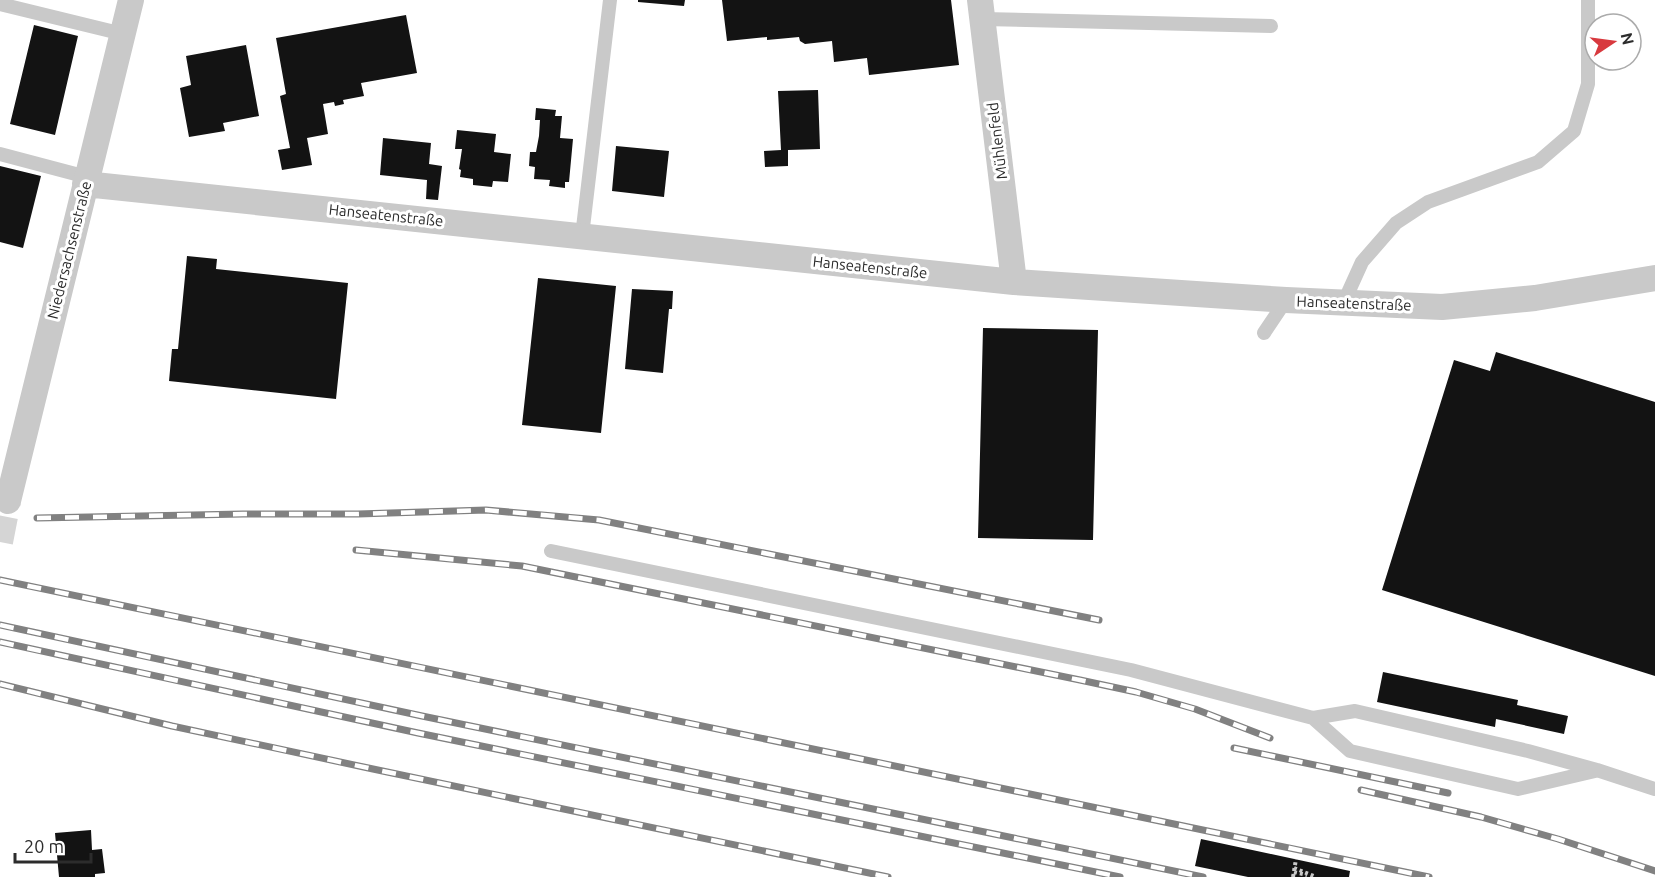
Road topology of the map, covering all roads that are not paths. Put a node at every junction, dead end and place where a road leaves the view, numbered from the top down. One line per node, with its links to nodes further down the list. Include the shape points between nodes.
1 (131, 0): 7 (street, Niedersachsenstraße)
2 (609, 0): 10 (lane)
3 (1588, 0): 14 (lane, via 1588,84 1574,131 1538,162 1428,202 1396,223 1362,262)
4 (0, 4): 7 (lane)
5 (982, 9): 6 (lane); 12 (street, Mühlenfeld)
6 (1271, 26)
7 (123, 34): 9 (street, Niedersachsenstraße)
8 (0, 154): 9 (lane)
9 (86, 180): 10 (street, Hanseatenstraße); 16 (street, Niedersachsenstraße)
10 (582, 236): 12 (street, Hanseatenstraße)
11 (1655, 278): 14 (street, Hanseatenstraße, via 1535,298 1442,307)
12 (1014, 282): 13 (street, Hanseatenstraße)
13 (1286, 300): 14 (street, Hanseatenstraße); 15 (lane)
14 (1343, 304)
15 (1264, 333)
16 (9, 462): 17 (street, Niedersachsenstraße)
17 (8, 501)
18 (551, 551): 19 (lane, via 1131,670)
19 (1313, 718): 20 (lane, via 1354,711); 20 (lane, via 1350,751 1518,789)
20 (1597, 770): 21 (lane)
21 (1655, 789)

